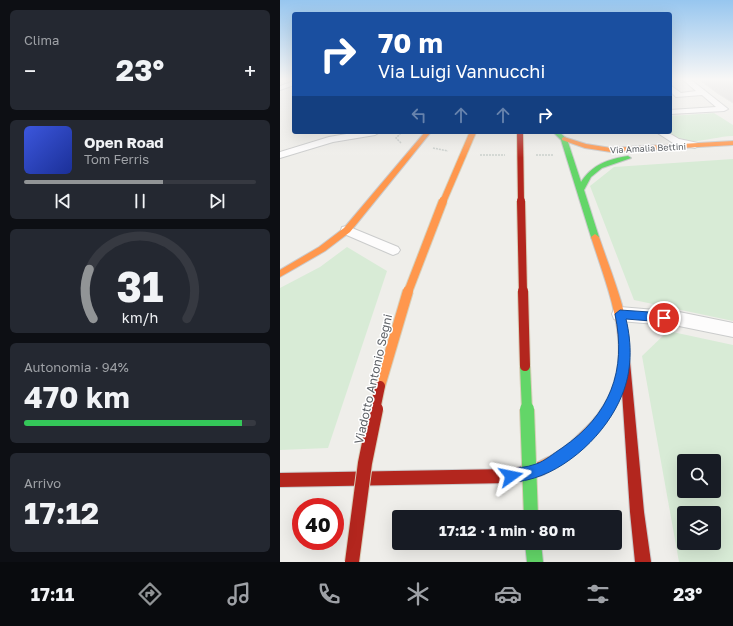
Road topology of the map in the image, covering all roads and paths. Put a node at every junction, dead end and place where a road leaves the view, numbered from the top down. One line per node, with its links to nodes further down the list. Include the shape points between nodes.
1 (719, 105): 2 (street, via 724,109)
2 (672, 112)
3 (363, 134): 15 (street, via 332,139)
4 (426, 134): 21 (street)
5 (472, 134): 30 (street, Viadotto Antonio Segni, bridge, via 429,232 404,301 381,388 362,487)
6 (520, 134): 28 (street, bridge)
7 (558, 134): 10 (street)
8 (662, 134): 13 (street, via 663,140)
9 (664, 134): 12 (street, via 676,141)
10 (564, 139): 13 (street, Via Amalia Bettini, via 605,150); 20 (street)
11 (733, 143): 12 (street, Via Amalia Bettini)
12 (695, 146): 13 (street, Via Amalia Bettini)
13 (659, 148)
14 (733, 152): 20 (street, via 609,161 589,173)
15 (280, 155)
16 (484, 155): 17 (path)
17 (499, 155)
18 (535, 155): 19 (path)
19 (554, 155)
20 (581, 189): 24 (street)
21 (347, 230): 22 (street); 23 (street, via 322,249)
22 (393, 250)
23 (282, 272)
24 (620, 314): 25 (street, via 679,319); 26 (street)
25 (733, 330)
26 (625, 362): 27 (street, via 617,392 598,424 580,443 538,470 511,476 489,477); 32 (street, via 631,414 636,515)
27 (280, 480)
28 (531, 510)
29 (534, 550): 31 (street)
30 (352, 562)
31 (535, 562)
32 (643, 562)

